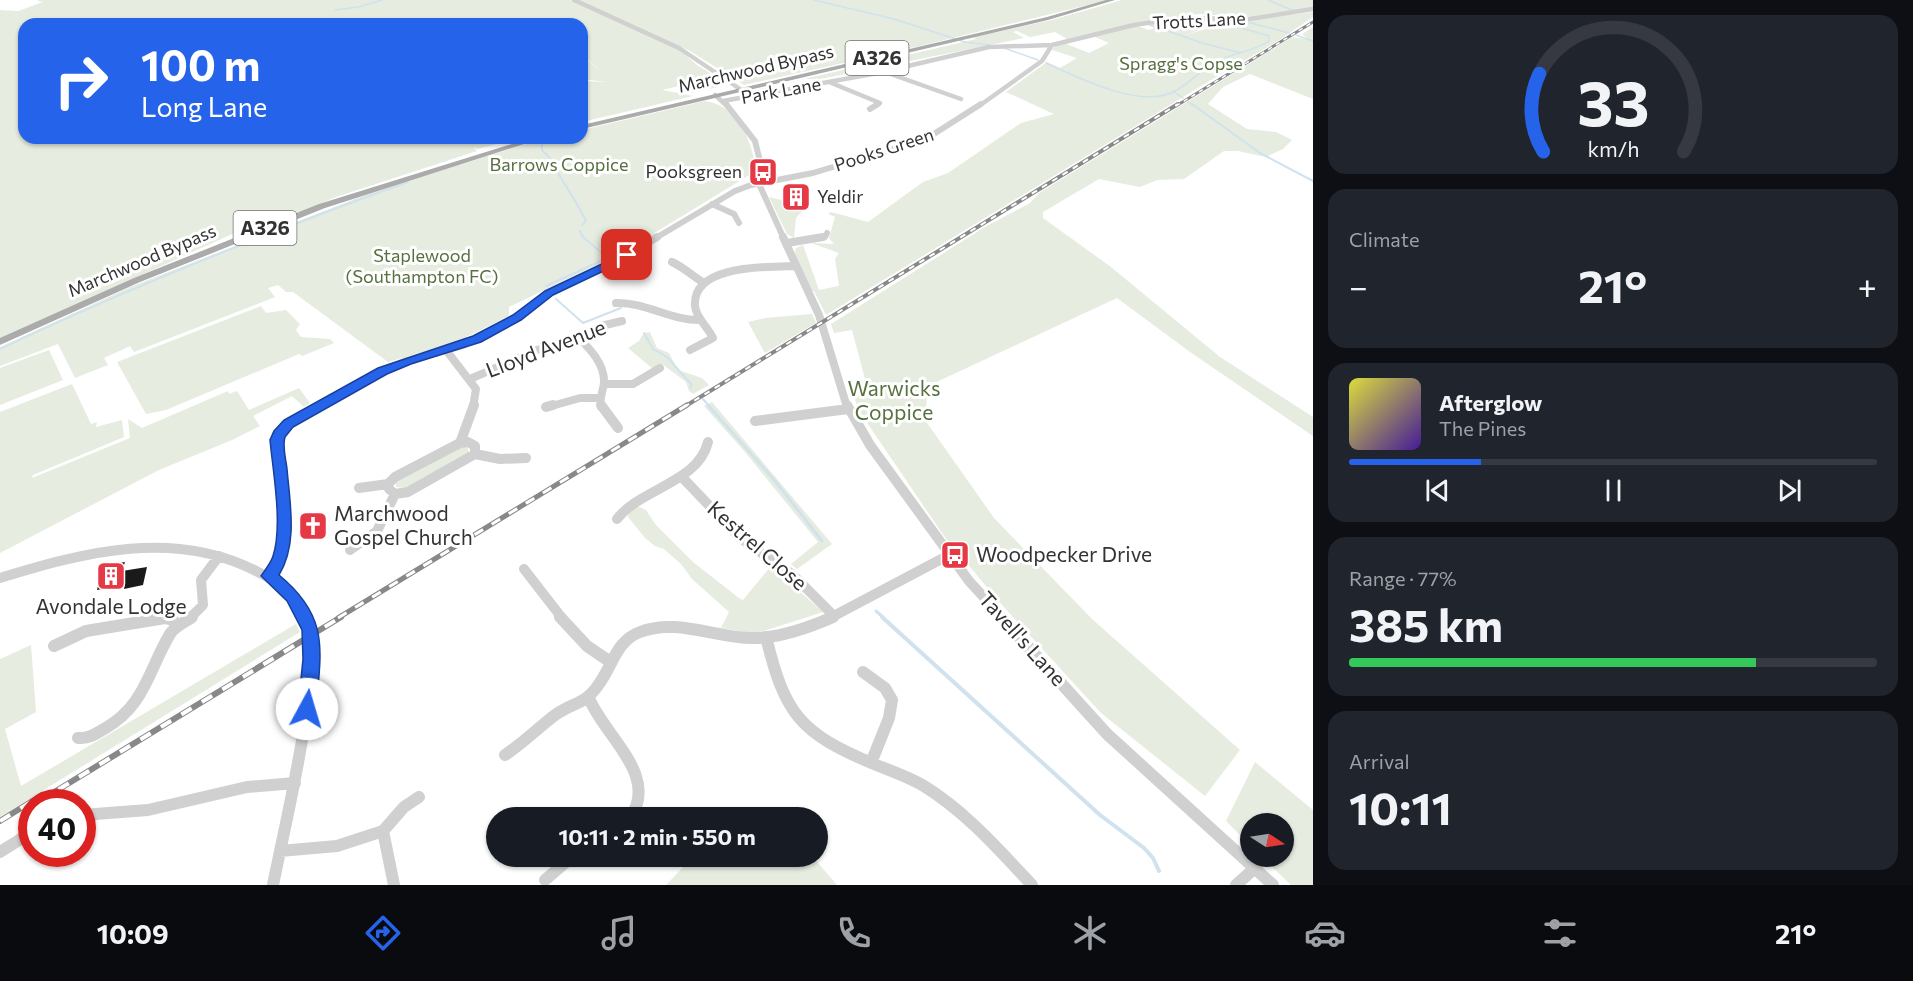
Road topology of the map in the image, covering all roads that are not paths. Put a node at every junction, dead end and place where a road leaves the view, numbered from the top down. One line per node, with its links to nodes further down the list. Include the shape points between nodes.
1 (574, 0): 7 (street, via 680,48)
2 (1112, 0): 7 (main road, Marchwood Bypass / A326)
3 (1313, 9): 4 (street, Trotts Lane, via 1249,19 1180,18)
4 (1052, 45): 5 (street, Park Lane, via 995,47); 14 (street, Pooks Green, via 1042,61 926,139 813,173)
5 (884, 71): 6 (street, Park Lane); 9 (street)
6 (829, 82): 10 (street, Park Lane); 11 (street, via 880,104)
7 (740, 89): 8 (main road, Marchwood Bypass / A326)
8 (715, 95): 10 (street); 12 (main road, Marchwood Bypass / A326)
9 (962, 99)
10 (723, 101): 14 (street, via 755,141)
11 (870, 109)
12 (588, 126)
13 (520, 144): 26 (main road, Marchwood Bypass / A326, via 322,206 137,280)
14 (759, 184): 15 (street, Pooks Green); 18 (street, Tavell's Lane)
15 (712, 204): 16 (street, via 734,214); 27 (street, Pooks Green, via 627,255 549,293 505,325)
16 (739, 223)
17 (827, 233): 18 (street, via 825,237)
18 (787, 243): 20 (street, Tavell's Lane)
19 (672, 262): 21 (street)
20 (796, 266): 21 (street, via 730,271); 34 (street, Tavell's Lane, via 826,336)
21 (704, 283): 23 (street, via 695,300)
22 (616, 303): 23 (street, via 644,303 688,320)
23 (701, 320): 28 (street, via 713,338)
24 (622, 321): 25 (street, Lloyd Avenue)
25 (578, 337): 30 (street, Lloyd Avenue); 31 (street, via 597,358)
26 (0, 342)
27 (447, 350): 30 (street); 50 (street, Pooks Green, via 388,369 283,429 277,440 284,509 283,547)
28 (690, 350)
29 (660, 368): 31 (street, via 633,384)
30 (470, 379): 38 (street, via 476,397)
31 (604, 384): 32 (street)
32 (600, 398): 33 (street, via 580,398); 36 (street, via 606,417)
33 (546, 407)
34 (848, 409): 35 (street); 47 (street, Tavell's Lane)
35 (755, 422)
36 (618, 428)
37 (708, 442): 41 (street, via 706,454)
38 (460, 443): 39 (street, via 475,446); 42 (street)
39 (475, 454): 40 (street, via 492,459); 44 (street, via 408,492)
40 (526, 458)
41 (681, 476): 45 (street, via 627,507); 52 (street, Kestrel Close, via 740,538 792,574)
42 (388, 484): 43 (street); 44 (street)
43 (359, 488)
44 (395, 494): 46 (street, via 377,531)
45 (617, 519)
46 (350, 550)
47 (949, 555): 52 (street); 71 (street, Tavell's Lane, via 1107,734)
48 (219, 556): 50 (street); 51 (street, via 188,549 142,547 57,562); 53 (street, via 201,580 203,605)
49 (524, 569): 56 (street, via 563,619)
50 (269, 576): 62 (street, via 292,596 312,636 307,709)
51 (0, 578)
52 (834, 616): 54 (street)
53 (176, 627): 55 (street, via 173,620 165,618 86,631); 59 (street, via 139,698 111,725 86,739)
54 (766, 637): 56 (street, via 655,627 630,637); 61 (street, via 778,687 799,721 820,739)
55 (54, 646)
56 (609, 661): 58 (street)
57 (863, 672): 61 (street, via 885,689 892,700 891,715)
58 (589, 698): 60 (street, via 556,714); 64 (street, via 635,771 639,781)
59 (78, 738)
60 (505, 755)
61 (871, 763): 75 (street, via 938,795 987,837)
62 (295, 783): 65 (street, via 247,787 157,808); 69 (street)
63 (419, 797): 66 (street, via 404,807)
64 (637, 807)
65 (96, 814)
66 (383, 831): 69 (street, via 337,846); 74 (street)
67 (18, 841): 68 (street)
68 (0, 852)
69 (280, 852): 73 (street)
70 (560, 867): 72 (street)
71 (1255, 868): 76 (street); 77 (street, Tavell's Lane)
72 (545, 880)
73 (273, 885)
74 (394, 885)
75 (1032, 885)
76 (1236, 885)
77 (1273, 885)

